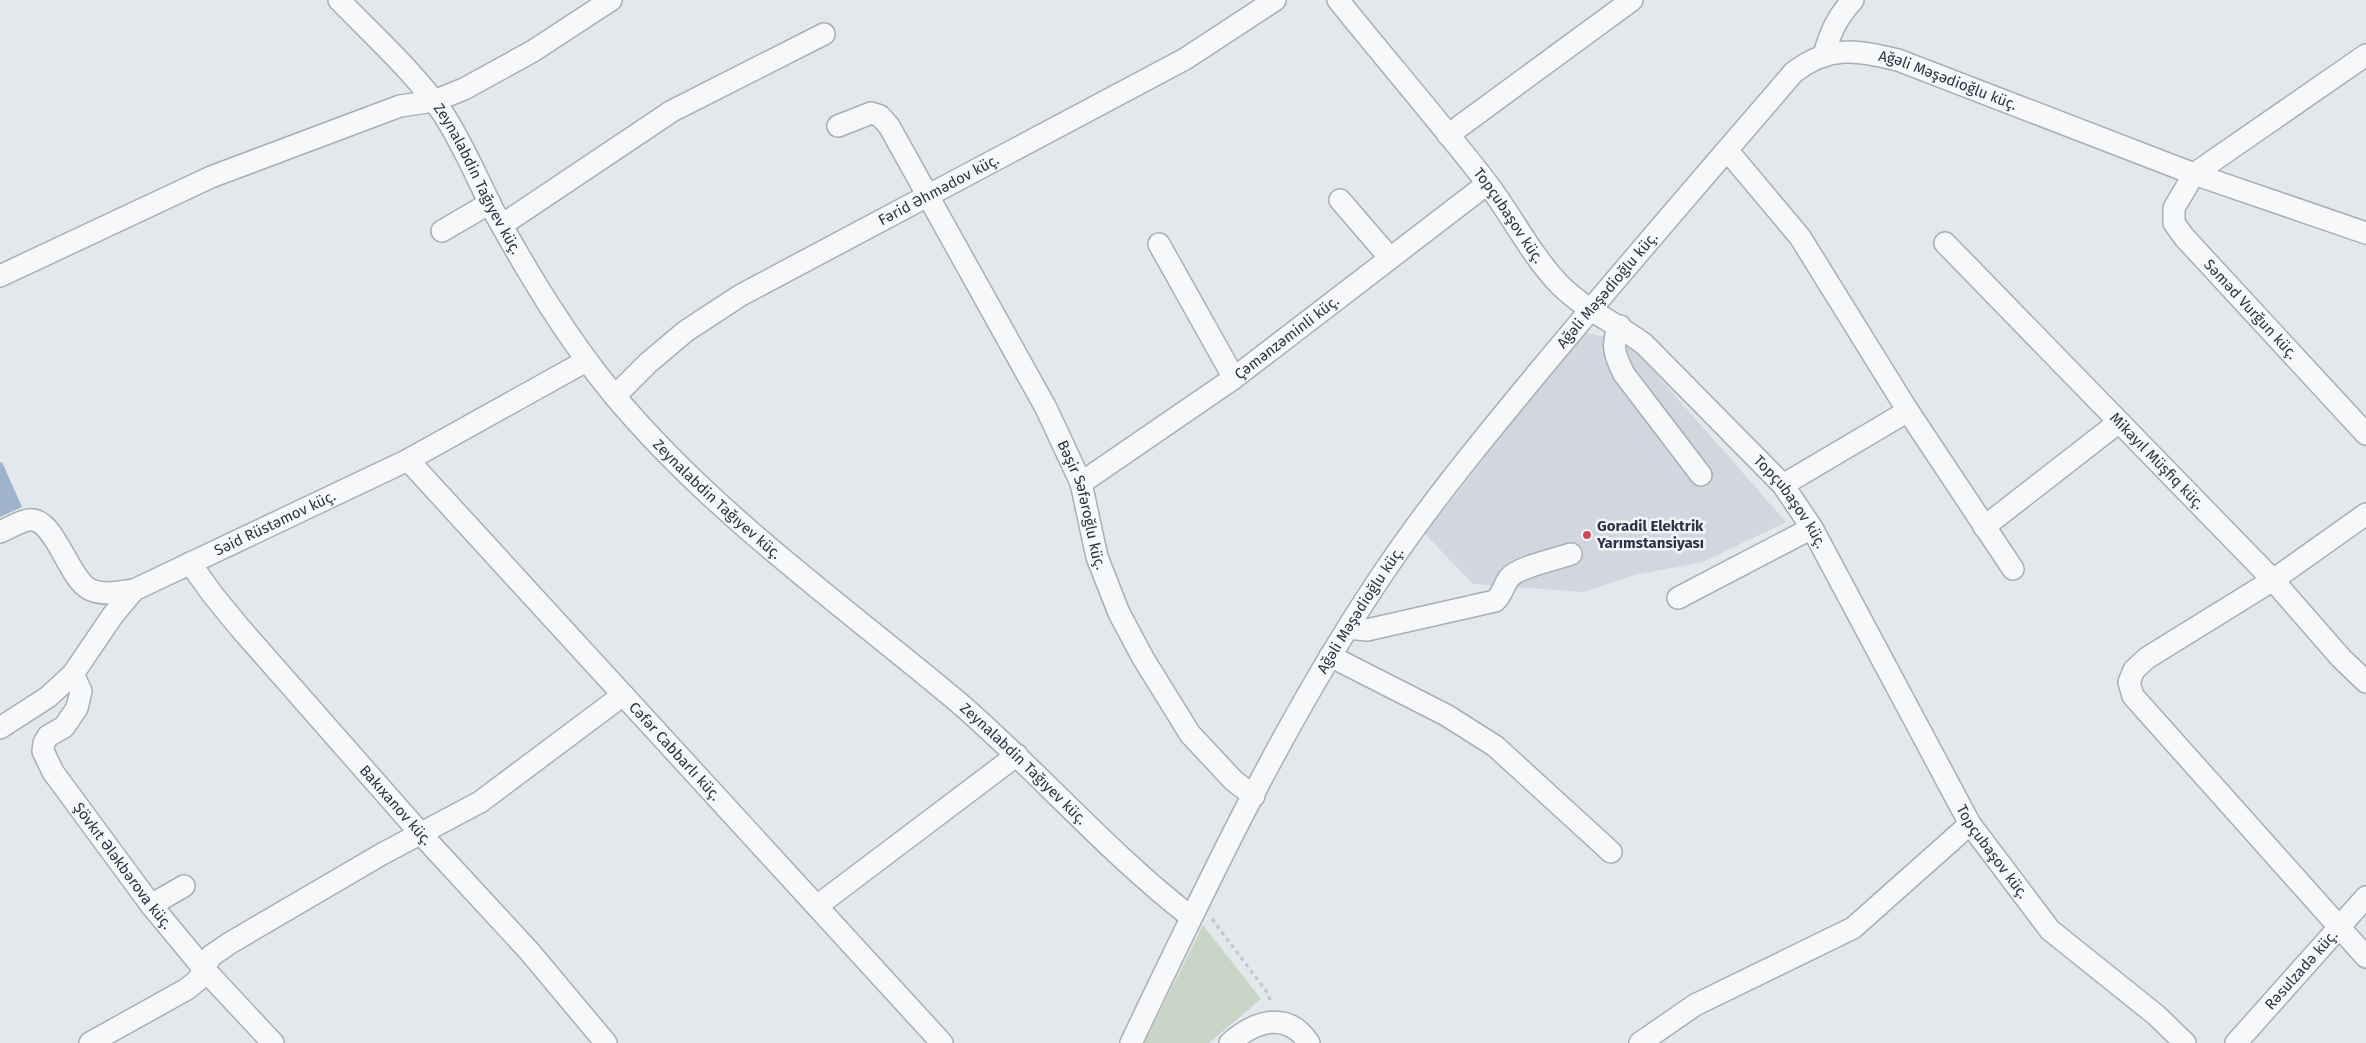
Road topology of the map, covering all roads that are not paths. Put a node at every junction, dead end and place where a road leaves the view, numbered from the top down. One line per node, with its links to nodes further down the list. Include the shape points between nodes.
1 (339, 0): 10 (street, Zeynalabdin Tağıyev küç.)
2 (611, 0): 10 (street, via 533,51)
3 (1275, 0): 16 (street, Fərid Əhmədov küç., via 1184,59)
4 (1338, 0): 12 (street, Topçubaşov küç.)
5 (1632, 0): 12 (street)
6 (1853, 0): 8 (street, via 1830,32)
7 (824, 34): 19 (street, via 672,111)
8 (1824, 55): 13 (street, Ağəli Məşədioğlu küç., via 1810,60 1794,72); 14 (street, Ağəli Məşədioğlu küç., via 1868,53 1898,60)
9 (2366, 55): 14 (street)
10 (434, 101): 18 (street, Zeynalabdin Tağıyev küç.); 25 (street, via 400,106 212,177)
11 (838, 126): 16 (street, Bəşir Səfəroğlu küç., via 871,113 880,116 889,126)
12 (1448, 136): 15 (street, Topçubaşov küç.)
13 (1728, 150): 26 (street, Ağəli Məşədioğlu küç.); 31 (street, via 1800,237)
14 (2194, 174): 21 (street, Ağəli Məşədioğlu küç.); 33 (street, Səməd Vurğun küç., via 2174,208 2174,223)
15 (1487, 184): 24 (street, Çəmənzəminli küç.); 26 (street, Topçubaşov küç., via 1545,268 1561,286)
16 (929, 197): 30 (street, Fərid Əhmədov küç., via 741,295 686,331); 36 (street, Bəşir Səfəroğlu küç., via 1046,408)
17 (1340, 200): 24 (street)
18 (490, 203): 19 (street, Zeynalabdin Tağıyev küç.); 20 (street)
19 (502, 225): 28 (street, Zeynalabdin Tağıyev küç.)
20 (442, 231)
21 (2366, 233)
22 (1945, 243): 32 (street, Mikayıl Müşfiq küç.)
23 (1159, 244): 29 (street)
24 (1390, 258): 29 (street, Çəmənzəminli küç.)
25 (0, 276)
26 (1590, 309): 27 (street, Topçubaşov küç.); 48 (street, Ağəli Məşədioğlu küç., via 1439,496)
27 (1620, 326): 35 (street, via 1614,338 1617,360 1624,374); 37 (street, Topçubaşov küç., via 1644,344)
28 (586, 361): 30 (street, Zeynalabdin Tağıyev küç.); 34 (street, Səid Rüstəmov küç.)
29 (1234, 378): 36 (street, Çəmənzəminli küç.)
30 (615, 396): 54 (street, Zeynalabdin Tağıyev küç., via 672,461 714,500)
31 (1908, 411): 37 (street); 39 (street)
32 (2119, 422): 39 (street); 45 (street, Mikayıl Müşfiq küç.)
33 (2366, 434)
34 (408, 460): 43 (street, Səid Rüstəmov küç.); 52 (street, Cəfər Cabbarlı küç.)
35 (1701, 475)
36 (1081, 483): 55 (street, Bəşir Səfəroğlu küç., via 1097,557 1119,613 1143,658 1190,734 1234,781)
37 (1783, 485): 40 (street, Topçubaşov küç.)
38 (2366, 514): 45 (street)
39 (1984, 526): 44 (street)
40 (1812, 528): 47 (street); 56 (street, Topçubaşov küç.)
41 (0, 532): 46 (street, via 29,519 41,522 87,588 102,593)
42 (1571, 554): 48 (street, via 1510,576 1502,595 1495,601 1367,630)
43 (190, 563): 46 (street, Səid Rüstəmov küç.); 57 (street, Bakıxanov küç., via 240,628)
44 (2013, 569)
45 (2274, 580): 51 (street, Mikayıl Müşfiq küç.); 64 (street, via 2147,658 2134,670 2129,682 2133,696)
46 (134, 590): 50 (street, Səid Rüstəmov küç.)
47 (1678, 598)
48 (1348, 628): 49 (street, Ağəli Məşədioğlu küç.)
49 (1330, 656): 55 (street, Ağəli Məşədioğlu küç.); 58 (street, via 1446,715 1495,746)
50 (72, 674): 53 (street, Səid Rüstəmov küç., via 48,698); 61 (street, Şövkıt Ələkbərova küç., via 81,691 78,708 64,727 48,736 42,751)
51 (2366, 682)
52 (623, 695): 57 (street, via 480,802); 62 (street, Cəfər Cabbarlı küç.)
53 (0, 728)
54 (1017, 754): 62 (street); 63 (street, Zeynalabdin Tağıyev küç., via 1163,896)
55 (1254, 796): 63 (street, Ağəli Məşədioğlu küç.)
56 (1970, 824): 74 (street, via 1854,928 1695,1004); 75 (street, Topçubaşov küç., via 2050,930)
57 (421, 834): 66 (street, via 230,943 211,956); 69 (street, Bakıxanov küç., via 530,951)
58 (1611, 852)
59 (184, 886): 61 (street)
60 (2366, 897): 64 (street, Rəsulzadə küç.)
61 (151, 905): 66 (street, Şövkıt Ələkbərova küç.)
62 (817, 906): 70 (street, Cəfər Cabbarlı küç.)
63 (1193, 914): 71 (street, Ağəli Məşədioğlu küç.)
64 (2339, 925): 65 (street); 76 (street, Rəsulzadə küç.)
65 (2366, 957)
66 (204, 969): 67 (street, via 198,980 187,989); 68 (street, Şövkıt Ələkbərova küç.)
67 (90, 1043)
68 (273, 1043)
69 (606, 1043)
70 (942, 1043)
71 (1131, 1043)
72 (1230, 1043): 73 (street, via 1255,1026 1268,1022 1280,1022 1297,1030)
73 (1308, 1043)
74 (1640, 1043)
75 (2186, 1043)
76 (2236, 1043)

